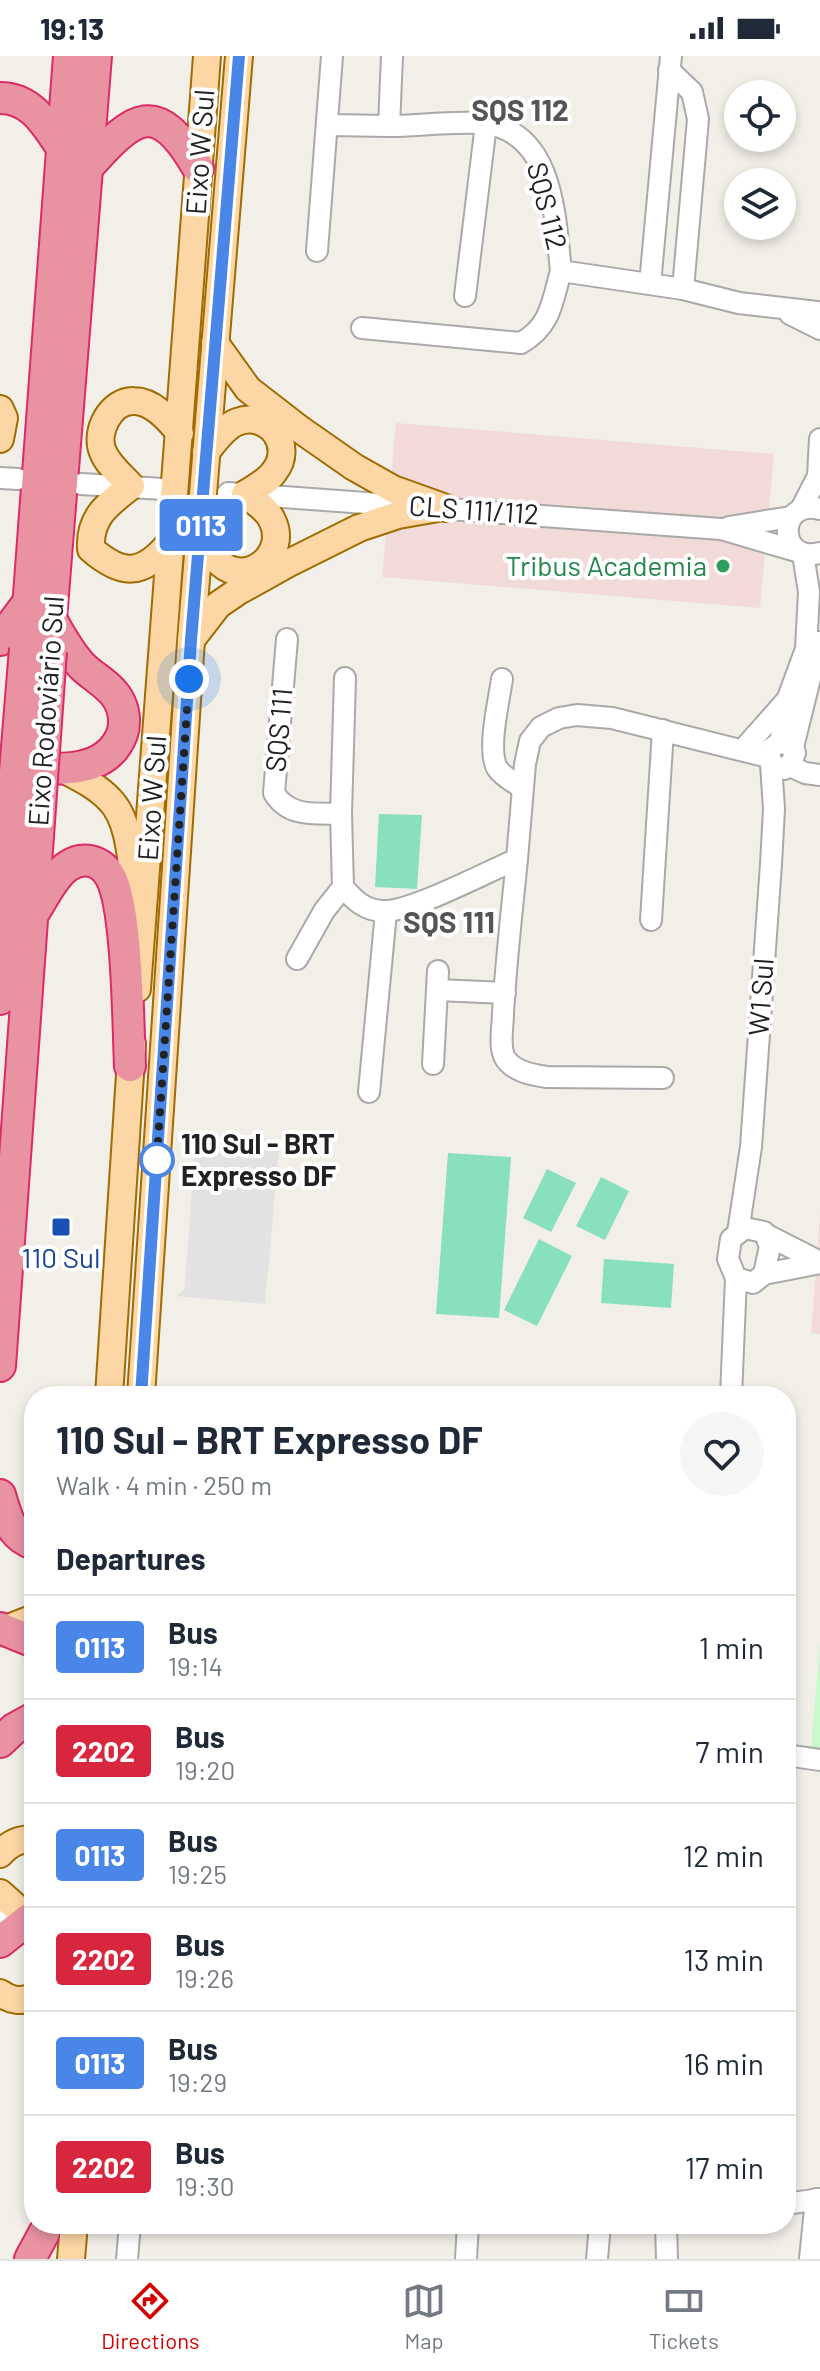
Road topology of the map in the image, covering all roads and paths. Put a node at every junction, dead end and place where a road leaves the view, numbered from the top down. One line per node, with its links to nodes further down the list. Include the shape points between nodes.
1 (69, 56): 12 (highway, Eixo Rodoviário Sul)
2 (96, 56): 13 (highway, Eixo Rodoviário Sul)
3 (207, 56): 14 (main road, Eixo W Sul)
4 (239, 56): 22 (main road, Eixo W Sul)
5 (332, 56): 10 (street)
6 (392, 56): 11 (street)
7 (670, 63): 17 (street); 18 (street, via 692,92 698,119)
8 (0, 98): 12 (highway, via 26,104)
9 (486, 124): 11 (street, SQS 112); 16 (street, SQS 112, via 508,129 529,144 540,161 555,217); 19 (street)
10 (327, 125): 11 (street, SQS 112); 15 (street)
11 (389, 126)
12 (62, 148): 38 (highway, Eixo Rodoviário Sul)
13 (88, 167): 14 (highway, via 131,124 153,121 183,141); 38 (highway, Eixo Rodoviário Sul)
14 (198, 168): 24 (main road, Eixo W Sul)
15 (317, 251)
16 (561, 271): 17 (street, SQS 112); 21 (street, SQS 112, via 542,328 521,343)
17 (650, 284): 18 (street, SQS 112)
18 (683, 289): 20 (street, SQS 112)
19 (465, 296)
20 (819, 319)
21 (362, 328)
22 (215, 343): 27 (main road, Eixo W Sul); 32 (main road, via 248,389 301,430 393,489)
23 (0, 409): 25 (main road)
24 (180, 433): 29 (main road, via 164,415 134,400 108,416 100,442 103,455); 36 (main road, Eixo W Sul)
25 (0, 439)
26 (820, 439): 33 (street, via 818,476)
27 (206, 452): 31 (main road, via 221,433 251,419 273,429 282,441 276,471 262,485); 35 (main road, Eixo W Sul)
28 (81, 484): 29 (street)
29 (131, 486): 30 (street); 36 (main road, via 95,518 91,549 107,563 137,569 156,560)
30 (163, 489)
31 (236, 494): 32 (street, CLS 111/112); 35 (main road, via 272,520 273,552 261,566 232,571 219,563)
32 (442, 508): 34 (street, CLS 111/112); 41 (main road, via 359,528 291,562 218,605)
33 (804, 512): 34 (street, CLS 111/112); 37 (street, W1 Sul, via 786,529 788,541)
34 (721, 529): 37 (street, CLS 111/112)
35 (201, 530): 41 (main road, Eixo W Sul)
36 (169, 544): 61 (main road, Eixo W Sul)
37 (807, 553): 45 (street, W1 Sul, via 806,649)
38 (39, 611): 42 (highway, Eixo Rodoviário Sul); 51 (highway, via 81,665 111,690 123,712 124,725 113,749 86,767)
39 (287, 639): 53 (street, SQS 111, via 274,793 291,810)
40 (820, 639): 49 (street, W1 Sul)
41 (191, 640): 78 (main road, Eixo W Sul)
42 (25, 647): 54 (highway, Eixo Rodoviário Sul, bridge)
43 (345, 678): 53 (street)
44 (502, 679): 52 (street, via 493,751 497,768)
45 (788, 698): 47 (street); 49 (street, W1 Sul)
46 (663, 730): 48 (street); 52 (street, via 612,718 559,718 541,727 530,741); 60 (street)
47 (747, 745): 48 (street); 49 (street)
48 (724, 748): 49 (street)
49 (790, 763): 69 (street, W1 Sul, via 774,809)
50 (0, 765): 51 (highway)
51 (63, 769): 61 (main road, via 113,802 130,853)
52 (522, 788): 55 (street)
53 (341, 814): 56 (street)
54 (24, 835): 57 (highway, Eixo Rodoviário Sul); 59 (highway, Eixo Rodoviário Sul)
55 (517, 859): 58 (street); 63 (street)
56 (343, 887): 58 (street, via 356,902); 62 (street)
57 (34, 912): 66 (highway, via 66,867 81,860 97,862 110,874 118,896); 76 (highway, Eixo Rodoviário Sul)
58 (386, 912): 68 (street)
59 (3, 918): 64 (highway, Eixo Rodoviário Sul)
60 (651, 920)
61 (141, 938): 66 (main road, Eixo W Sul)
62 (297, 959)
63 (505, 993): 65 (street, via 438,981); 67 (street, via 504,1058 528,1074)
64 (0, 999)
65 (433, 1064)
66 (130, 1066): 77 (main road, Eixo W Sul)
67 (663, 1078)
68 (369, 1092)
69 (746, 1185): 70 (street, W1 Sul); 71 (street, W1 Sul)
70 (738, 1232): 71 (street); 74 (street, via 728,1249)
71 (763, 1232): 72 (street); 73 (street, via 770,1256)
72 (820, 1263): 73 (street)
73 (762, 1277): 74 (street, via 747,1283); 75 (street)
74 (736, 1278): 75 (street)
75 (735, 1333): 79 (street)
76 (0, 1366)
77 (110, 1386)
78 (142, 1386)
79 (732, 1386)
80 (0, 1495): 81 (highway, via 11,1529)
81 (24, 1540)
82 (24, 1724): 83 (highway)
83 (0, 1742)
84 (796, 1756): 85 (street)
85 (820, 1760)
86 (24, 1839): 87 (main road)
87 (0, 1854)
88 (0, 1893): 89 (main road)
89 (21, 1919): 90 (highway)
90 (0, 1942)
91 (0, 1993): 92 (main road)
92 (24, 2001)
93 (818, 2199): 94 (street); 106 (street)
94 (796, 2202)
95 (73, 2234): 102 (main road)
96 (129, 2234): 103 (street)
97 (467, 2234): 104 (street)
98 (599, 2234): 105 (street)
99 (666, 2234): 101 (street)
100 (672, 2234): 101 (street)
101 (667, 2255)
102 (71, 2259)
103 (127, 2259)
104 (466, 2259)
105 (597, 2259)
106 (810, 2259)

